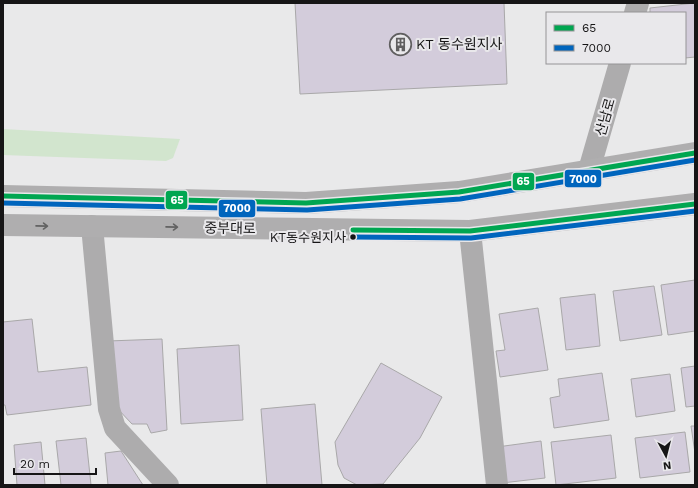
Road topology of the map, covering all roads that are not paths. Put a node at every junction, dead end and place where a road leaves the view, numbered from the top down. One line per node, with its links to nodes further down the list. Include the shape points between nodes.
1 (620, 64): 3 (street, 산남로)
2 (695, 153): 3 (main road, 중부대로)
3 (589, 170): 4 (main road, 중부대로, via 459,192 306,204)
4 (3, 196)
5 (695, 204): 8 (main road, 중부대로)
6 (3, 225): 7 (main road, 중부대로, one-way to 7)
7 (92, 226): 8 (main road, 중부대로, one-way to 8); 9 (street, via 109,409 115,428)
8 (470, 231): 10 (street)
9 (168, 485)
10 (497, 485)

